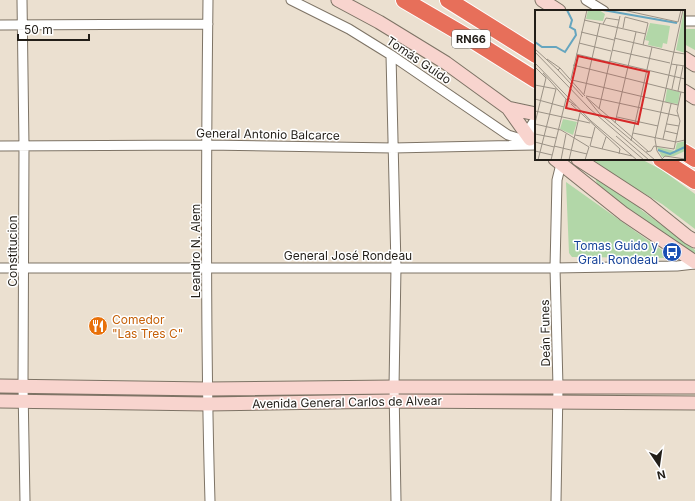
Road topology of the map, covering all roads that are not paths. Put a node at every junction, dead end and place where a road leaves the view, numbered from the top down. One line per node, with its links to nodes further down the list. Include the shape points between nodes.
1 (22, 0): 13 (street, Constitucion)
2 (208, 0): 11 (street, Leandro N. Alem)
3 (291, 0): 15 (street, Tomás Guido)
4 (338, 0): 21 (street, via 446,63)
5 (404, 0): 18 (highway, RN66)
6 (448, 0): 14 (highway, RN66)
7 (542, 0): 9 (street)
8 (586, 0): 10 (street)
9 (557, 10)
10 (602, 10)
11 (208, 24): 13 (street); 25 (street, Leandro N. Alem)
12 (0, 25): 13 (street)
13 (22, 25): 27 (street, Constitucion)
14 (535, 54)
15 (391, 55): 24 (street, Tomás Guido, via 508,135); 28 (street)
16 (685, 59): 17 (street)
17 (695, 65)
18 (535, 79)
19 (685, 92): 20 (street)
20 (695, 98)
21 (508, 108): 22 (street); 24 (street)
22 (535, 114)
23 (535, 121): 24 (street, via 530,130)
24 (533, 143): 28 (street, General Antonio Balcarce)
25 (207, 145): 27 (street, General Antonio Balcarce); 28 (street, General Antonio Balcarce); 40 (street, Leandro N. Alem)
26 (0, 146): 27 (street, General Antonio Balcarce)
27 (24, 146): 39 (street, Constitucion)
28 (393, 148): 37 (street)
29 (685, 153): 30 (highway)
30 (695, 159)
31 (580, 160): 35 (street, via 647,204)
32 (662, 160): 34 (highway)
33 (558, 162): 36 (street, via 624,214); 41 (street, Deán Funes)
34 (695, 181)
35 (693, 239)
36 (695, 263): 41 (street, General José Rondeau)
37 (396, 267): 40 (street, General José Rondeau); 41 (street, General José Rondeau); 44 (street)
38 (0, 268): 39 (street, General José Rondeau)
39 (24, 268): 40 (street, General José Rondeau); 43 (street, Constitucion)
40 (207, 268): 47 (street, Leandro N. Alem)
41 (555, 268): 45 (street, Deán Funes)
42 (0, 386): 43 (street, Avenida General Carlos de Alvear)
43 (23, 386): 47 (street, Avenida General Carlos de Alvear); 49 (street, Constitucion)
44 (394, 387): 45 (street, Avenida General Carlos de Alvear); 47 (street, Avenida General Carlos de Alvear); 50 (street)
45 (558, 387): 46 (street, Avenida General Carlos de Alvear); 51 (street, Deán Funes)
46 (695, 388)
47 (207, 389): 53 (street, Leandro N. Alem)
48 (0, 401): 49 (street, Avenida General Carlos de Alvear)
49 (23, 401): 53 (street, Avenida General Carlos de Alvear); 54 (street, Constitucion)
50 (394, 401): 51 (street, Avenida General Carlos de Alvear); 53 (street, Avenida General Carlos de Alvear); 56 (street)
51 (557, 402): 52 (street, Avenida General Carlos de Alvear); 57 (street, Deán Funes)
52 (695, 403)
53 (207, 404): 55 (street, Leandro N. Alem)
54 (25, 501)
55 (210, 501)
56 (396, 501)
57 (556, 501)

